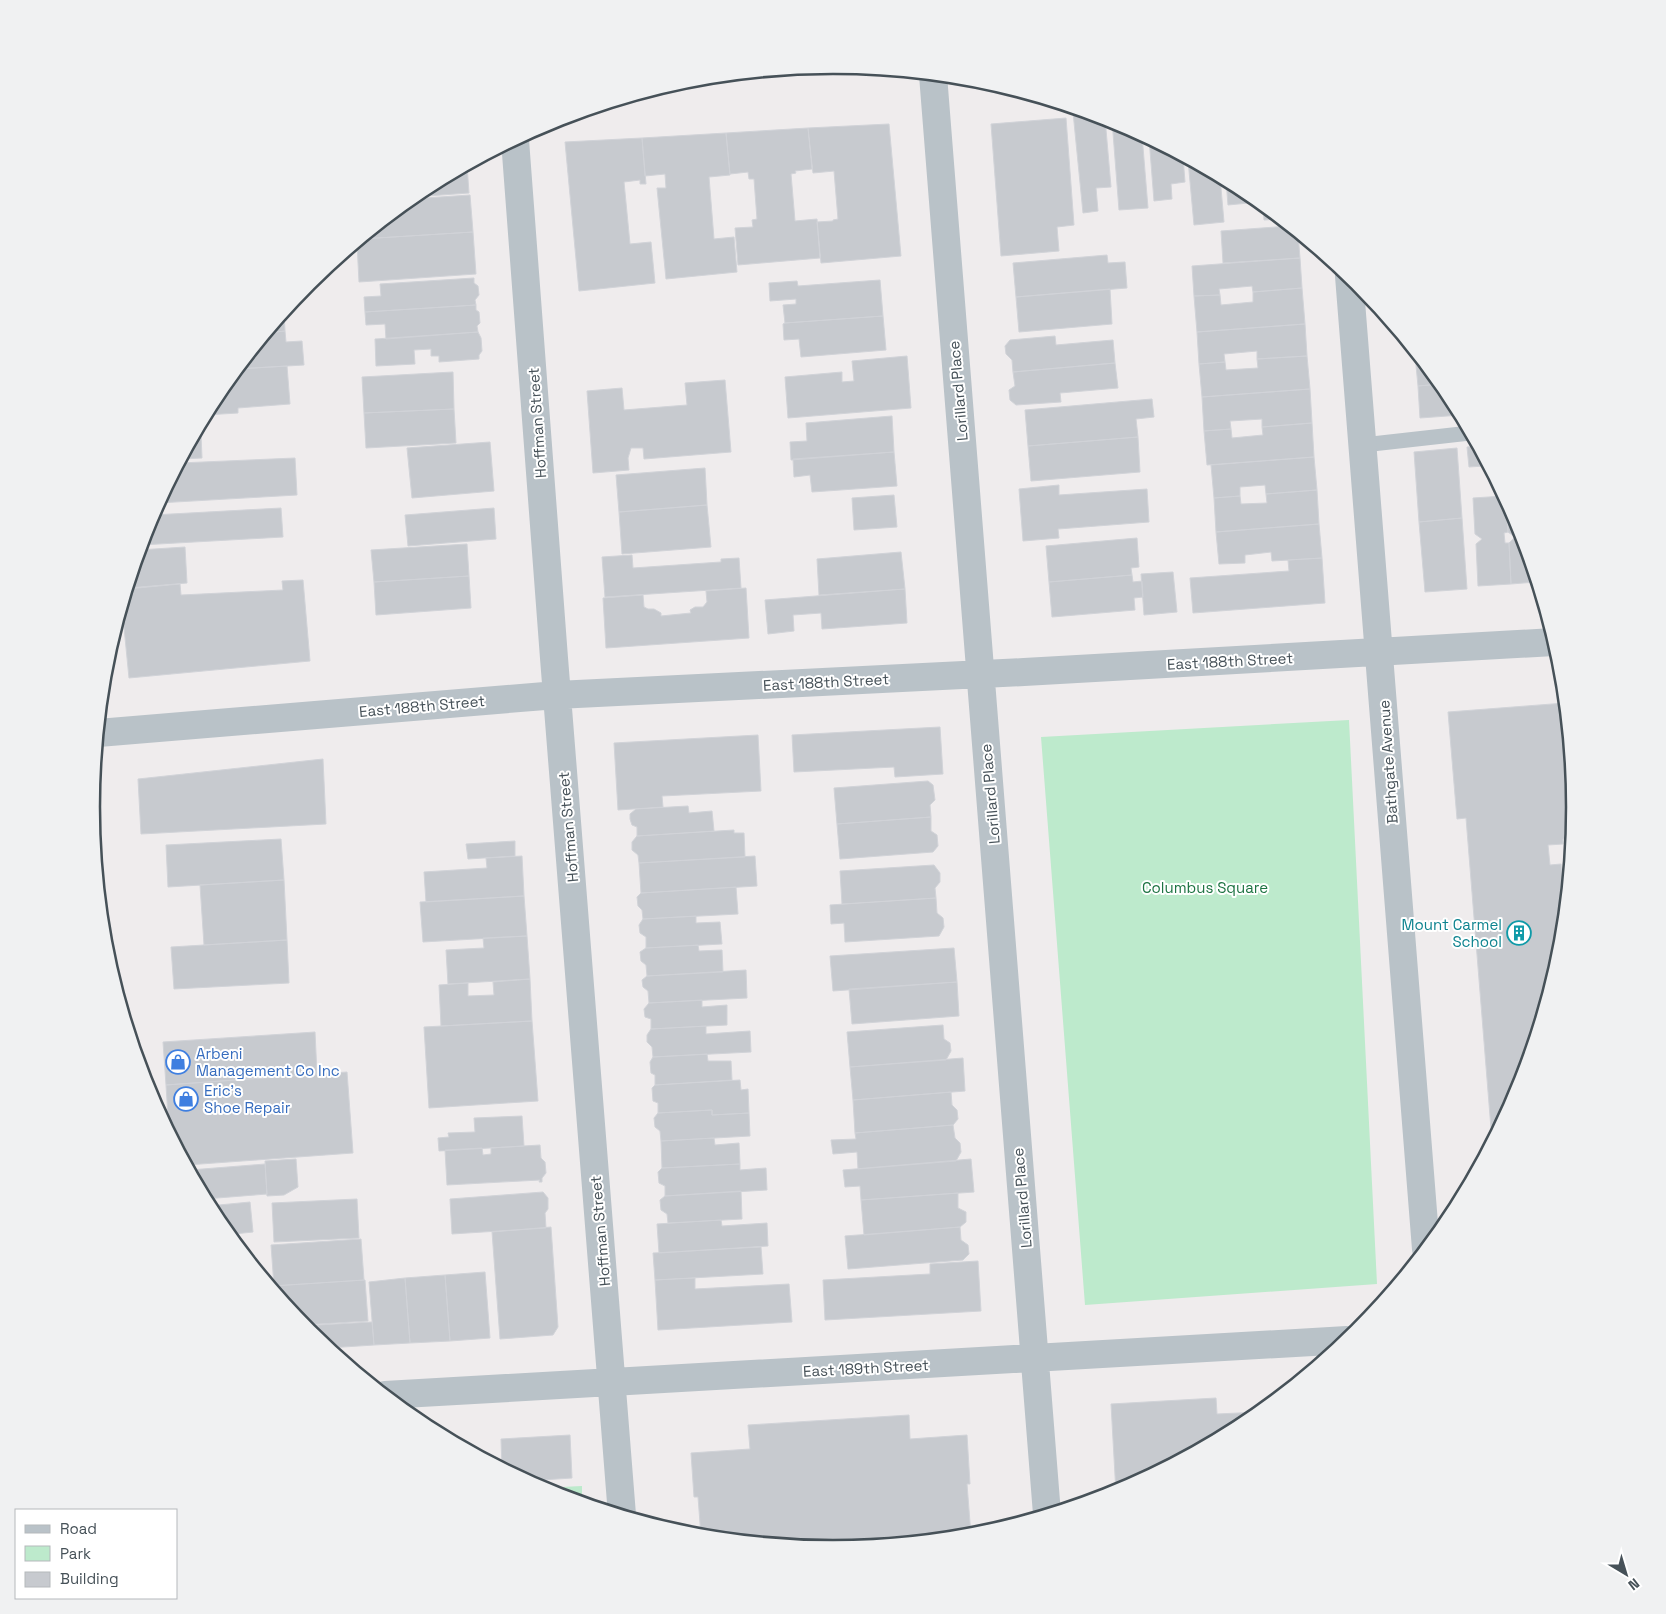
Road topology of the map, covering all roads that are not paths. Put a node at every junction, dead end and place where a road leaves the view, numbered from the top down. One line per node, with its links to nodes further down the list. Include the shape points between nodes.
1 (933, 81): 8 (street, Lorillard Place)
2 (515, 146): 9 (street, Hoffman Street)
3 (1351, 289): 5 (street, Bathgate Avenue)
4 (1463, 433): 5 (lane)
5 (1363, 445): 7 (street, Bathgate Avenue)
6 (1547, 642): 7 (street, East 188th Street)
7 (1379, 652): 8 (street, East 188th Street); 11 (street, Bathgate Avenue)
8 (981, 674): 9 (street, East 188th Street); 13 (street, Lorillard Place)
9 (557, 695): 10 (street, East 188th Street); 14 (street, Hoffman Street)
10 (104, 733)
11 (1425, 1239)
12 (1334, 1341): 13 (street, East 189th Street)
13 (1035, 1359): 14 (street, East 189th Street); 17 (street, Lorillard Place)
14 (612, 1383): 15 (street, East 189th Street); 16 (street, Hoffman Street)
15 (395, 1394)
16 (622, 1508)
17 (1047, 1508)

